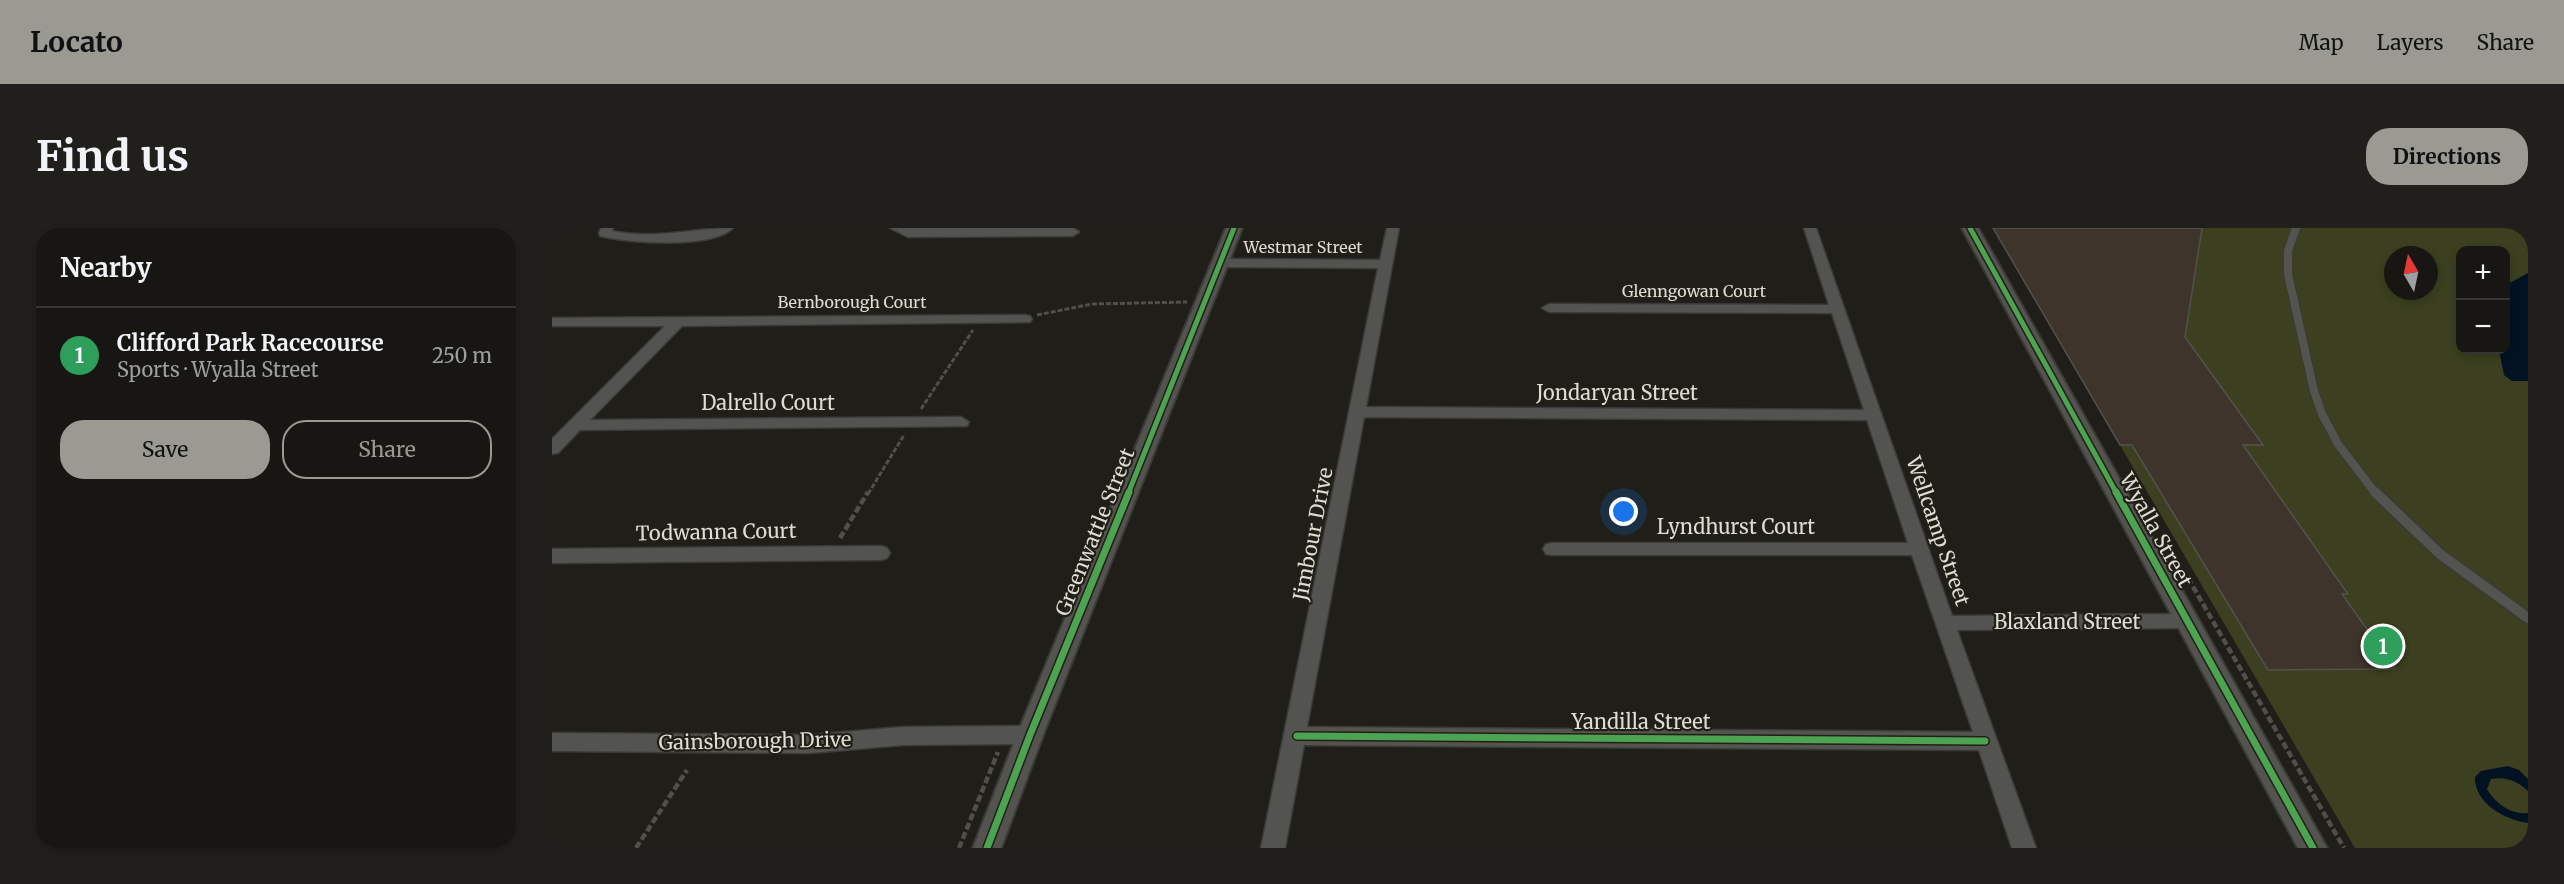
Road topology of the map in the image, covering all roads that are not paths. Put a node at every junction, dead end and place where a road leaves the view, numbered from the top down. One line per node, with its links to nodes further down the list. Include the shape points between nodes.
1 (607, 228): 2 (street, via 605,233 618,238 698,237)
2 (727, 228)
3 (896, 228): 9 (street, via 908,233)
4 (1234, 228): 10 (street, Greenwattle Street)
5 (1393, 228): 11 (street, Jimbour Drive)
6 (1810, 228): 13 (street, Wellcamp Street)
7 (1970, 228): 27 (street, Wyalla Street)
8 (2296, 228): 26 (lane, via 2287,248 2287,276 2317,400 2336,441 2407,524)
9 (1073, 232)
10 (1222, 263): 11 (street, Westmar Street); 29 (street, Greenwattle Street)
11 (1385, 264): 17 (street, Jimbour Drive)
12 (1549, 308): 13 (street, Glenngowan Court)
13 (1838, 309): 18 (street, Wellcamp Street)
14 (1025, 319): 15 (street, Bernborough Court)
15 (678, 321): 16 (street, Bernborough Court); 20 (street)
16 (552, 322)
17 (1359, 412): 18 (street, Jondaryan Street); 30 (street, Jimbour Drive)
18 (1874, 415): 23 (street, Wellcamp Street)
19 (962, 422): 20 (street, Dalrello Court)
20 (576, 425): 21 (street)
21 (552, 449)
22 (1552, 549): 23 (street, Lyndhurst Court)
23 (1919, 549): 28 (street, Wellcamp Street)
24 (881, 554): 25 (street, Todwanna Court)
25 (552, 556)
26 (2528, 618)
27 (2187, 621): 28 (street, Blaxland Street); 36 (street, Wyalla Street)
28 (1946, 623): 31 (street, Wellcamp Street)
29 (1030, 735): 32 (street, Gainsborough Drive, via 903,736 809,744); 33 (street, Greenwattle Street)
30 (1297, 736): 31 (street, Yandilla Street); 34 (street, Jimbour Drive)
31 (1985, 741): 35 (street, Wellcamp Street)
32 (552, 742)
33 (987, 848)
34 (1273, 848)
35 (2024, 848)
36 (2313, 848)

